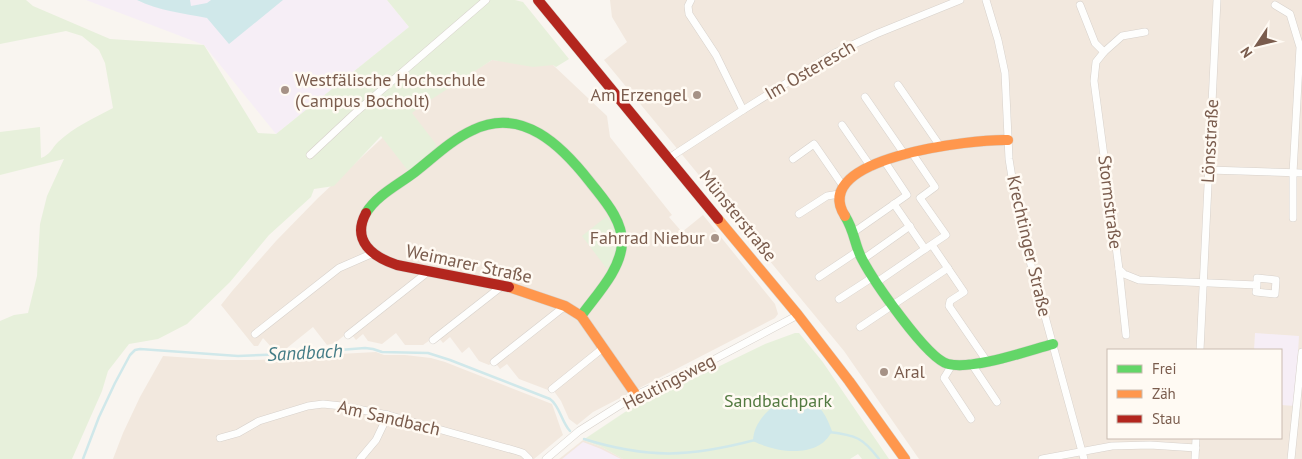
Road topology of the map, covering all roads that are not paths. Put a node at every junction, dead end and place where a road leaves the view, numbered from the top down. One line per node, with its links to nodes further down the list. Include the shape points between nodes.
1 (486, 0): 17 (street)
2 (538, 0): 19 (street, Münsterstraße)
3 (690, 0): 13 (street, via 689,14 716,55)
4 (960, 0): 13 (street, Im Osteresch, via 835,53)
5 (986, 0): 15 (street, Krechtinger Straße, via 1005,73)
6 (1217, 0): 23 (street, Lönsstraße)
7 (1080, 5): 10 (street, via 1095,43)
8 (1275, 5): 24 (street, via 1290,14 1300,47)
9 (1145, 32): 10 (street, Stormstraße, via 1122,36)
10 (1104, 52): 36 (street, Stormstraße, via 1096,62 1094,81)
11 (898, 85): 16 (street)
12 (865, 97): 18 (street)
13 (743, 110): 19 (street, Im Osteresch)
14 (842, 125): 22 (street)
15 (1008, 140): 16 (street, via 995,138); 53 (street, Krechtinger Straße, via 1019,221)
16 (940, 146): 18 (street)
17 (310, 154)
18 (909, 154): 21 (street); 32 (street, via 935,187 920,198 946,235)
19 (669, 158): 46 (street, Münsterstraße)
20 (793, 159): 26 (street, via 814,144)
21 (885, 162): 22 (street); 27 (street, via 907,195)
22 (871, 167): 26 (street, via 853,175)
23 (1209, 170): 24 (street); 40 (street, Lönsstraße)
24 (1293, 173): 25 (street); 29 (street)
25 (1302, 173)
26 (841, 190): 28 (street); 31 (street, via 840,209)
27 (894, 204): 30 (street); 31 (street)
28 (799, 214)
29 (1293, 218)
30 (910, 226): 32 (street); 34 (street)
31 (854, 232): 34 (street)
32 (929, 247): 35 (street); 39 (street)
33 (371, 254): 37 (street, Weimarer Straße, via 397,265); 47 (street, via 362,232 362,222 370,206 471,130 498,123 526,125 548,137 566,153 606,204 617,221 622,238 618,265); 49 (street, via 339,268)
34 (860, 255): 38 (street); 39 (street)
35 (948, 268): 45 (street); 57 (street, via 964,292 950,301 949,306)
36 (1119, 269): 40 (street, Stormstraße, via 1139,280); 51 (street)
37 (427, 270): 42 (street, Weimarer Straße); 50 (street)
38 (819, 277)
39 (875, 280): 43 (street); 45 (street)
40 (1203, 283): 41 (street); 55 (street, Lönsstraße)
41 (1256, 285)
42 (502, 286): 44 (street, Weimarer Straße); 52 (street)
43 (840, 299)
44 (565, 306): 47 (street, Weimarer Straße); 58 (street)
45 (893, 306): 48 (street); 60 (street, via 937,358)
46 (798, 315): 62 (street, Heutingsweg, via 722,356); 73 (street, Münsterstraße)
47 (581, 316): 54 (street, Weimarer Straße)
48 (860, 328)
49 (255, 334)
50 (348, 335)
51 (1126, 335)
52 (433, 340)
53 (1053, 344): 57 (street); 69 (street, Krechtinger Straße)
54 (603, 348): 61 (street); 62 (street, Weimarer Straße)
55 (1200, 349)
56 (1302, 352): 77 (street)
57 (986, 360): 59 (street)
58 (494, 362)
59 (971, 363): 60 (street); 63 (street)
60 (952, 365): 65 (street, via 944,378)
61 (552, 388)
62 (636, 396): 72 (street, Heutingsweg, via 579,431)
63 (998, 402)
64 (388, 415): 66 (street, Am Sandbach, via 322,404 259,421 238,433); 70 (street, via 376,440); 71 (street, Am Sandbach, via 517,451)
65 (971, 419)
66 (220, 438)
67 (1196, 439): 68 (street)
68 (1196, 448): 69 (street, via 1131,445); 76 (street)
69 (1083, 450): 74 (street); 75 (street, Krechtinger Straße)
70 (360, 459)
71 (529, 459)
72 (546, 459)
73 (905, 459)
74 (1042, 459)
75 (1084, 459)
76 (1195, 459)
77 (1291, 459)

